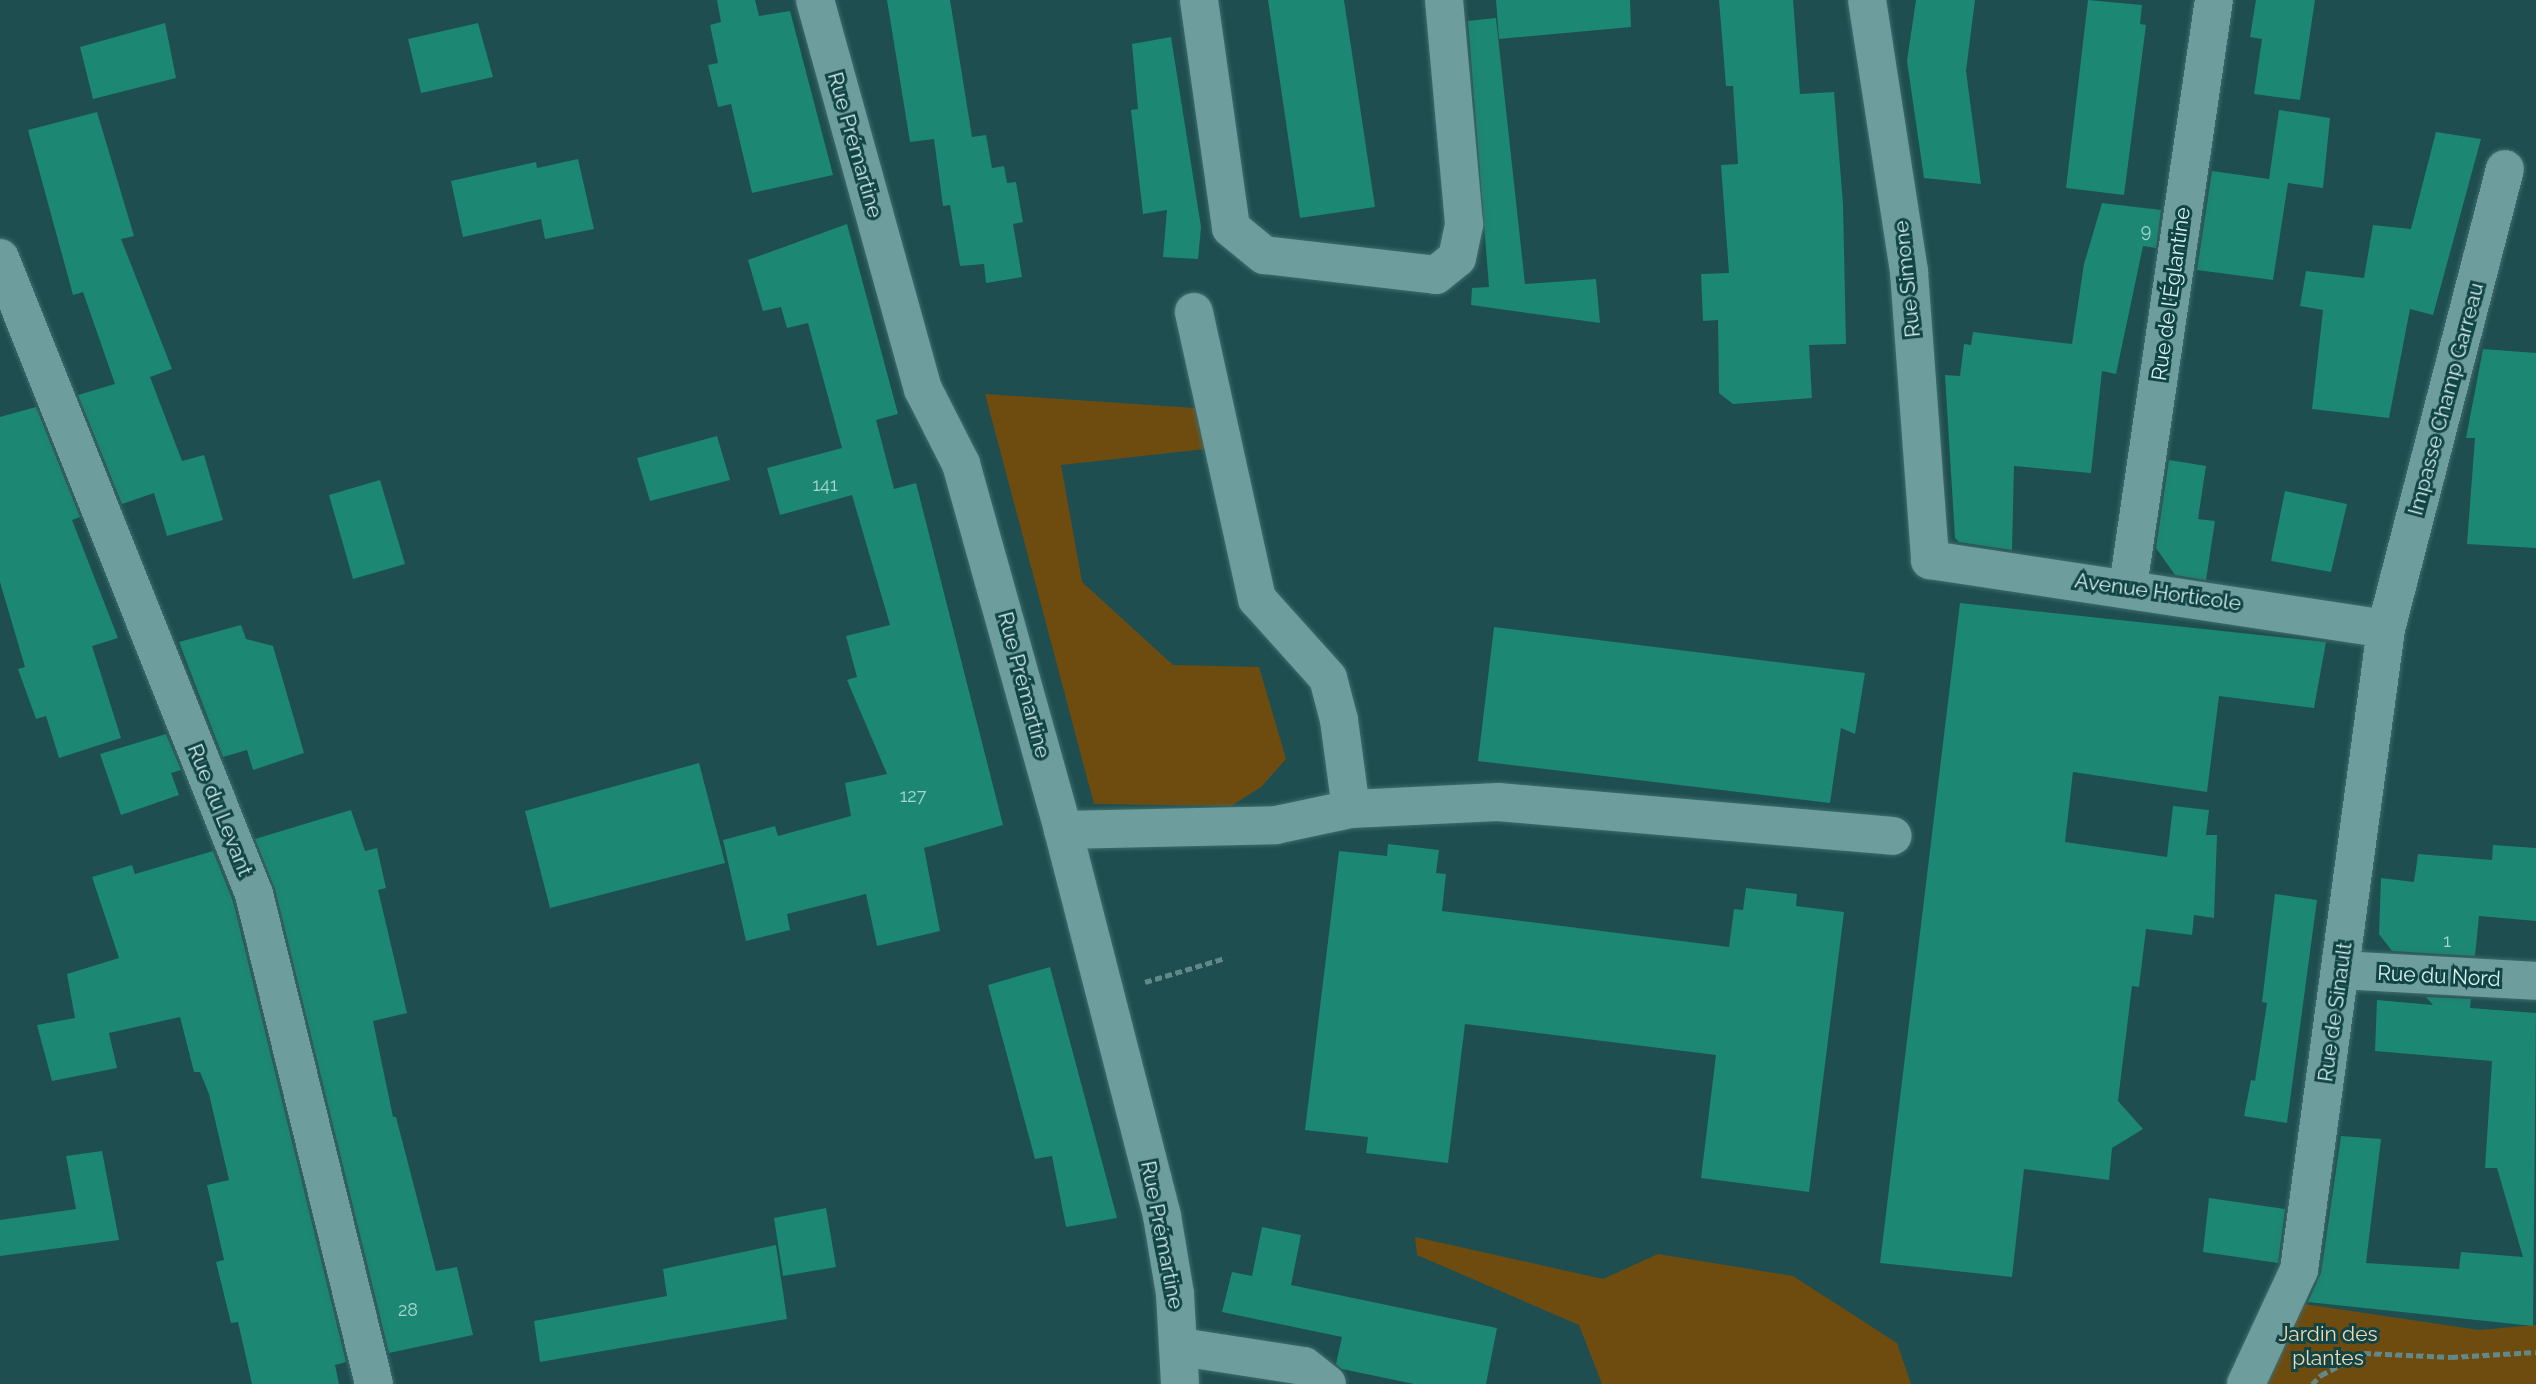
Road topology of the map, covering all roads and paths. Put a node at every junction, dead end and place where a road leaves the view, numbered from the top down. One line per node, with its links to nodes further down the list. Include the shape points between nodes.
1 (815, 0): 13 (street, Rue Prémartine, via 923,388 961,464)
2 (1199, 0): 3 (street, via 1231,228 1264,255 1436,275 1457,258 1464,225)
3 (1444, 0)
4 (1867, 0): 9 (street, Rue Simone, via 1909,272)
5 (2214, 0): 10 (street, Rue de l'Églantine)
6 (2505, 169): 11 (street, Impasse Champ Garreau)
7 (0, 258): 21 (street, Rue du Levant, via 254,894)
8 (1194, 312): 12 (street, via 1257,599 1328,678 1339,720)
9 (1930, 560): 10 (street, Avenue Horticole)
10 (2128, 587): 11 (street, Avenue Horticole)
11 (2386, 629): 16 (street, Rue de Sinault)
12 (1350, 808): 13 (street, via 1276,825); 14 (street, via 1498,802)
13 (1063, 830): 18 (street, Rue Prémartine)
14 (1893, 836)
15 (1224, 958): 18 (path)
16 (2341, 970): 17 (street, Rue du Nord); 23 (street, Rue de Sinault, via 2299,1270)
17 (2536, 981)
18 (1106, 994): 20 (street, Rue Prémartine, via 1162,1216)
19 (2536, 1352): 24 (path, via 2451,1357 2364,1353)
20 (1180, 1366): 22 (street, via 1304,1366)
21 (374, 1384)
22 (1327, 1384)
23 (2246, 1384)
24 (2312, 1384)

